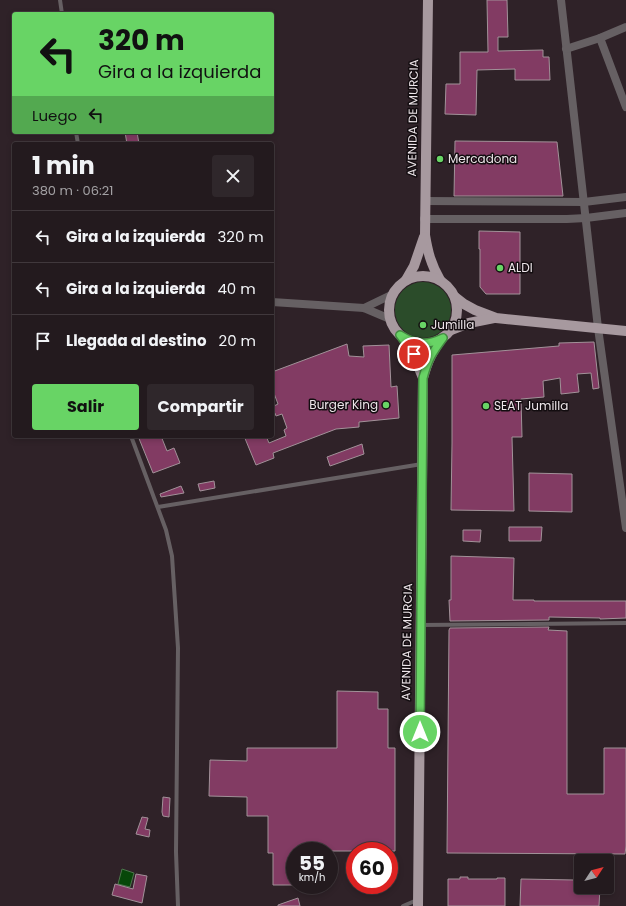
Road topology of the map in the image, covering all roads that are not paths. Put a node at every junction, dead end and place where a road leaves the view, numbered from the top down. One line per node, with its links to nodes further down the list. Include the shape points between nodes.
1 (60, 0): 4 (lane)
2 (428, 0): 10 (main road, AVENIDA DE MURCIA)
3 (561, 0): 7 (street)
4 (62, 12)
5 (626, 27): 6 (street)
6 (600, 38): 7 (street); 8 (street)
7 (566, 49): 11 (street)
8 (626, 107)
9 (626, 197): 11 (street)
10 (425, 201): 11 (street); 14 (main road, AVENIDA DE MURCIA)
11 (584, 202): 13 (street)
12 (626, 213): 13 (street)
13 (586, 218): 14 (street); 24 (street)
14 (424, 219): 15 (main road, AVENIDA DE MURCIA)
15 (425, 235): 16 (main road, AVENIDA DE MURCIA); 17 (main road, AVENIDA DE MURCIA, via 428,255)
16 (406, 280): 17 (main road, via 417,276 429,276); 18 (main road)
17 (440, 280): 19 (main road)
18 (391, 295): 21 (street); 23 (main road)
19 (455, 297): 22 (main road, via 475,310); 25 (main road, via 456,320)
20 (274, 302): 21 (street)
21 (364, 308): 23 (street)
22 (496, 318): 24 (main road); 25 (main road, via 469,323)
23 (390, 319): 27 (main road)
24 (598, 328): 26 (main road); 33 (street)
25 (451, 330): 28 (main road)
26 (626, 331)
27 (400, 335): 28 (main road, via 421,344 433,343); 29 (main road, AVENIDA DE MURCIA, via 414,354)
28 (443, 338): 29 (main road, AVENIDA DE MURCIA, via 431,353)
29 (423, 378): 31 (main road, AVENIDA DE MURCIA)
30 (131, 438): 32 (lane)
31 (423, 463): 32 (lane); 35 (main road, AVENIDA DE MURCIA)
32 (158, 507): 37 (lane, via 172,556 178,648)
33 (626, 528)
34 (626, 623): 35 (lane)
35 (420, 625): 36 (main road, AVENIDA DE MURCIA)
36 (418, 903): 38 (lane)
37 (178, 906)
38 (402, 906)

